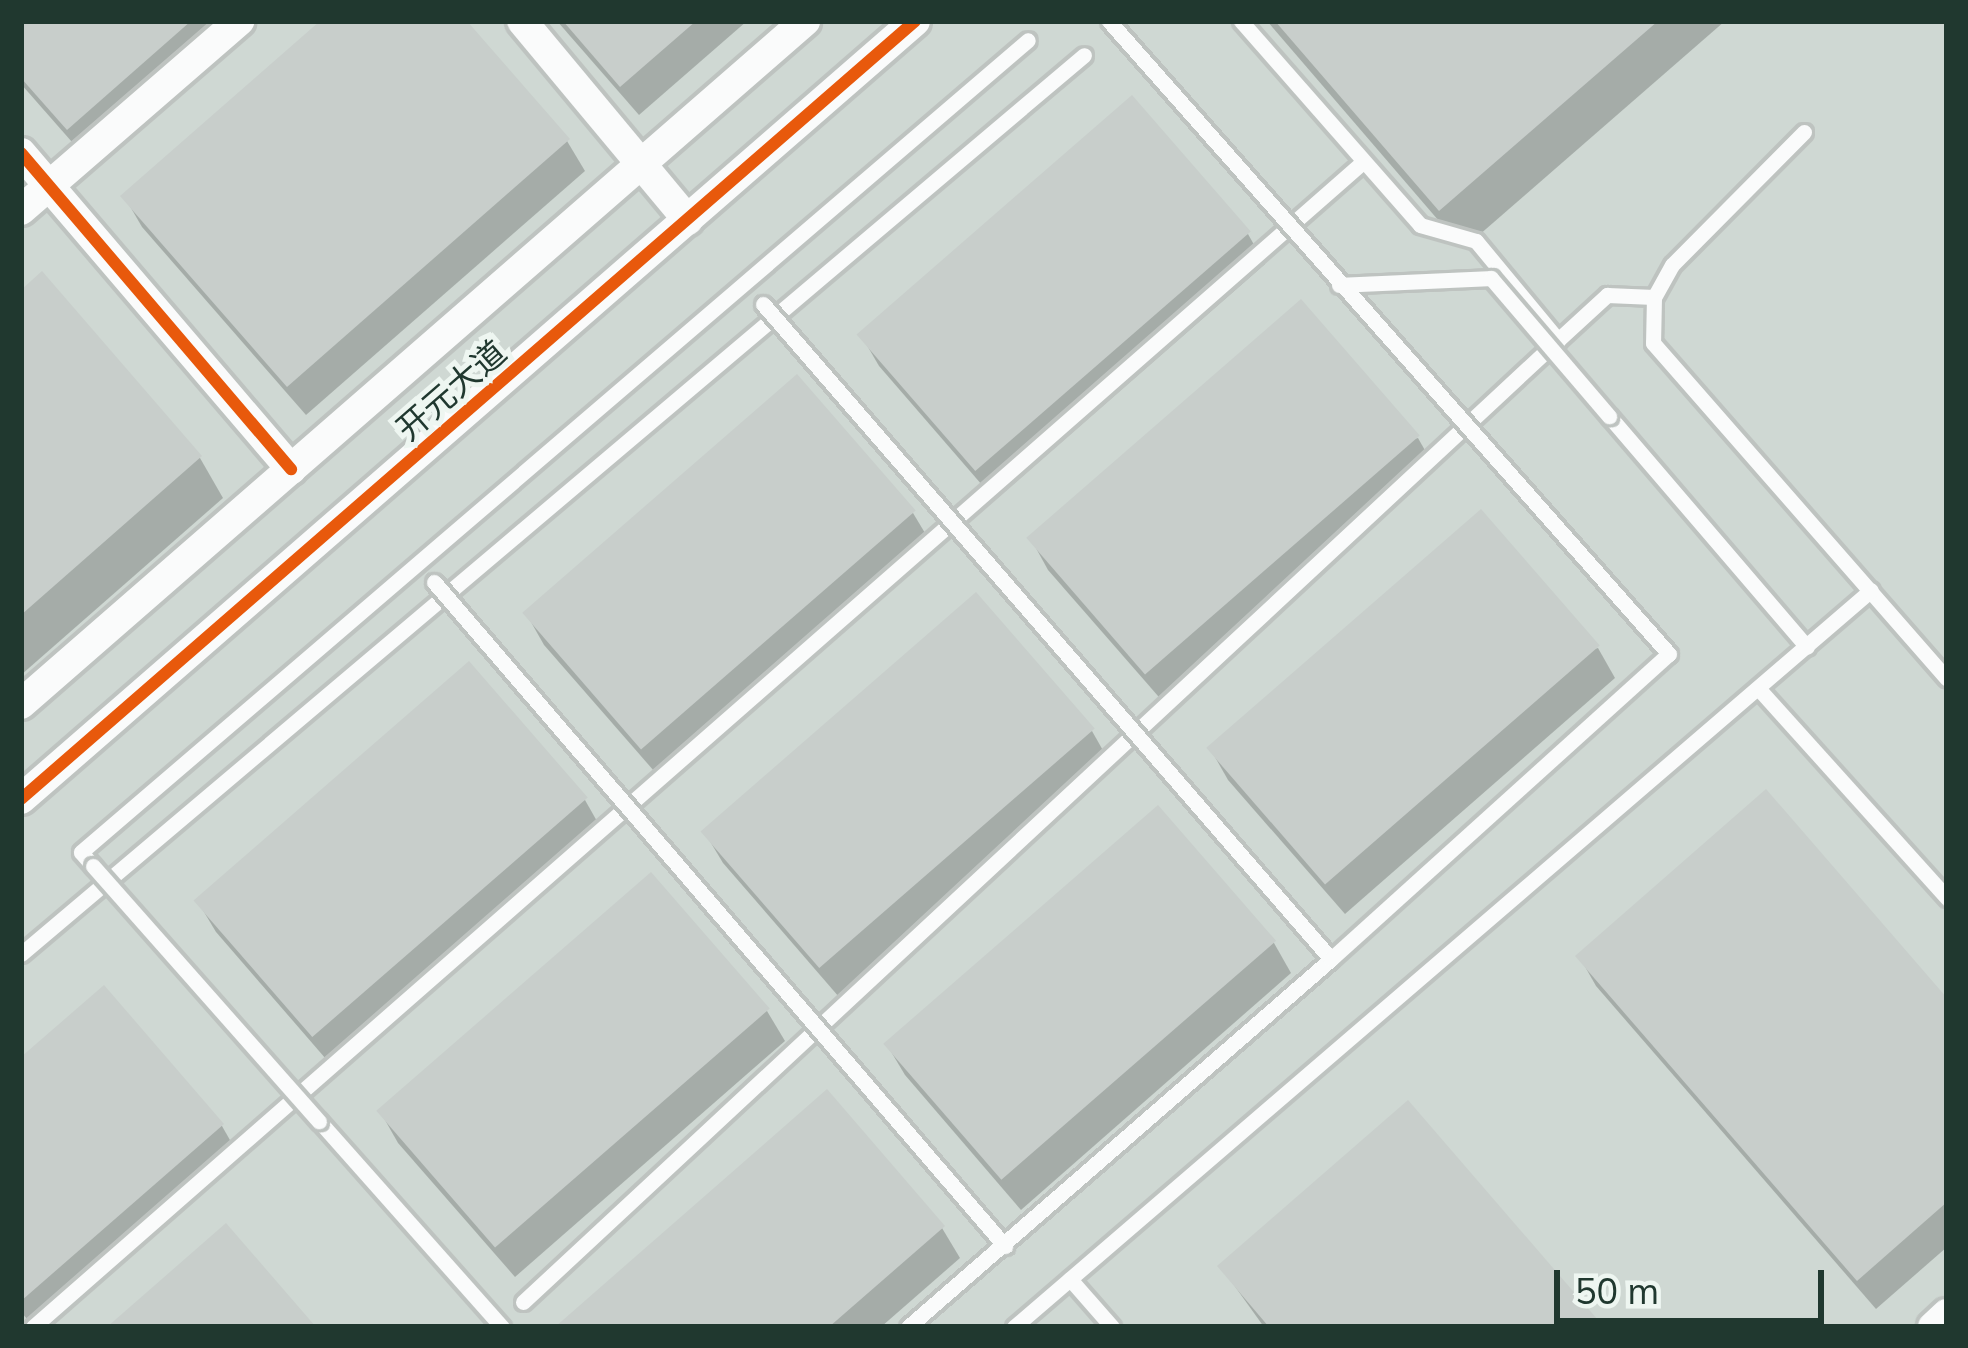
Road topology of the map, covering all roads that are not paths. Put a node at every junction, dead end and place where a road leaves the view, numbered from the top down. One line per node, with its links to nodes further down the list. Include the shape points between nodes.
1 (239, 21): 13 (street)
2 (522, 21): 12 (street)
3 (805, 21): 12 (street, 开元大道)
4 (916, 21): 15 (street, 开元大道)
5 (1109, 21): 17 (lane, bridge)
6 (1240, 21): 11 (lane)
7 (1028, 40): 16 (lane)
8 (1084, 55): 29 (lane)
9 (1804, 132): 18 (lane, via 1672,265)
10 (21, 153): 13 (street)
11 (1363, 162): 19 (lane, via 1420,225 1476,241); 35 (lane)
12 (641, 164): 15 (street); 20 (street, 开元大道)
13 (50, 185): 14 (street); 20 (street)
14 (21, 210)
15 (688, 220): 27 (street, 开元大道)
16 (746, 284): 21 (lane); 30 (lane, bridge)
17 (1339, 285): 23 (lane, bridge, via 1491,278); 30 (lane, bridge, via 1669,653)
18 (1654, 298): 19 (lane, via 1606,295); 22 (lane, via 1653,343)
19 (1558, 340): 33 (lane)
20 (291, 469): 26 (street, 开元大道)
21 (420, 566): 31 (lane, bridge); 36 (lane, bridge, via 81,852)
22 (1870, 590): 23 (lane); 24 (lane)
23 (1807, 647): 25 (lane)
24 (1947, 679)
25 (1758, 688): 28 (lane); 32 (lane)
26 (21, 704)
27 (21, 800)
28 (1947, 898)
29 (21, 954)
30 (1331, 959): 31 (lane, bridge)
31 (1005, 1246): 37 (lane, bridge)
32 (1070, 1279): 38 (lane); 39 (lane)
33 (523, 1302)
34 (1947, 1314): 40 (street)
35 (33, 1327)
36 (502, 1327)
37 (908, 1327)
38 (1014, 1327)
39 (1112, 1327)
40 (1933, 1327)

